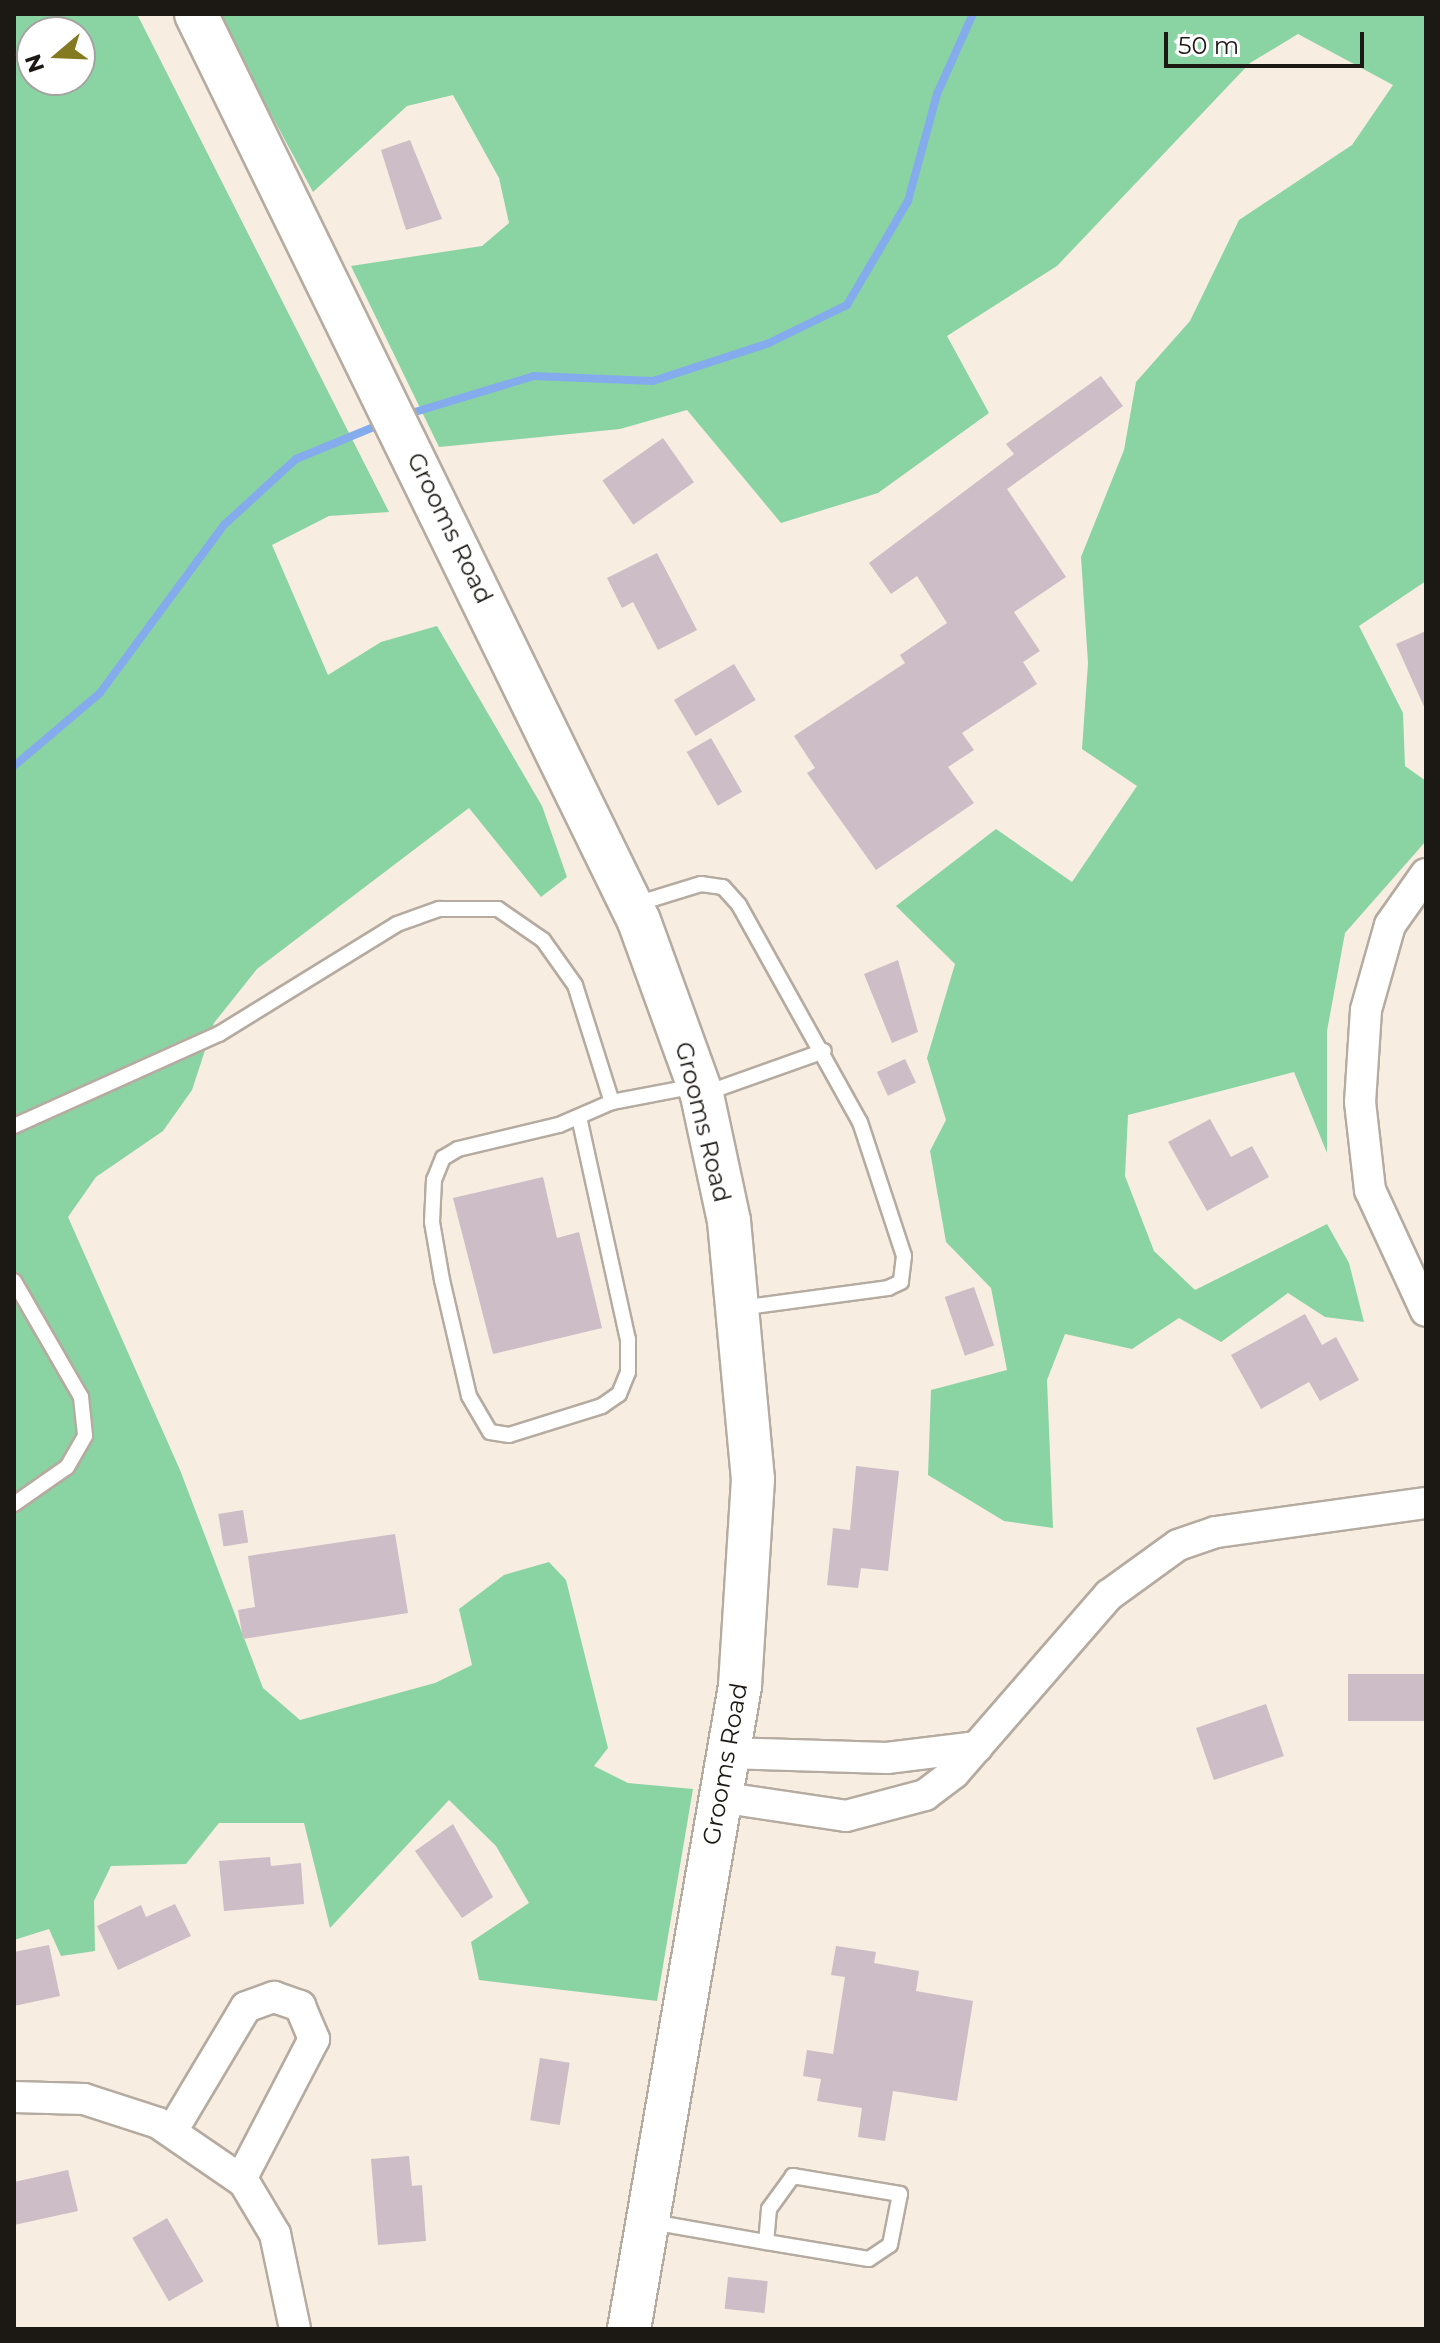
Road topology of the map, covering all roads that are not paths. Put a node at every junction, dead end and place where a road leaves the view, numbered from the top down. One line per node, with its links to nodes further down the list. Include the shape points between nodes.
1 (196, 14): 3 (street, Grooms Road)
2 (1426, 874): 11 (street, via 1390,925 1366,1010 1360,1102 1370,1190)
3 (632, 905): 4 (lane, via 701,884 723,887); 5 (street, Grooms Road)
4 (824, 1051): 5 (lane); 10 (lane, via 878,1163 906,1270 901,1282 888,1288)
5 (700, 1090): 6 (lane); 10 (street, Grooms Road)
6 (612, 1102): 7 (lane); 8 (lane, via 575,985 543,940 498,909 439,909 397,924 219,1034)
7 (579, 1117): 7 (lane, via 458,1149 443,1158 434,1180 432,1222 442,1280 469,1396 490,1432 521,1432 602,1406 619,1394 628,1372 628,1339)
8 (14, 1126)
9 (14, 1281): 13 (lane, via 81,1397 85,1436 67,1467)
10 (740, 1308): 15 (street, Grooms Road, via 753,1479 740,1686)
11 (1426, 1311)
12 (1426, 1503): 14 (street, via 1216,1532 1178,1545 1109,1595)
13 (14, 1504)
14 (977, 1747): 15 (street, via 887,1758); 16 (street, via 925,1795 881,1812 846,1816)
15 (727, 1753): 16 (street, Grooms Road)
16 (719, 1797): 20 (street, Grooms Road)
17 (14, 2097): 18 (street, via 84,2099)
18 (172, 2131): 19 (street); 19 (street, via 246,2007 274,1997 300,2006 314,2039 304,2068)
19 (241, 2179): 22 (street, via 275,2234)
20 (648, 2221): 21 (lane); 23 (street, Grooms Road)
21 (766, 2242): 21 (lane, via 869,2259 886,2254 900,2194 793,2176 769,2209)
22 (295, 2329)
23 (629, 2329)

